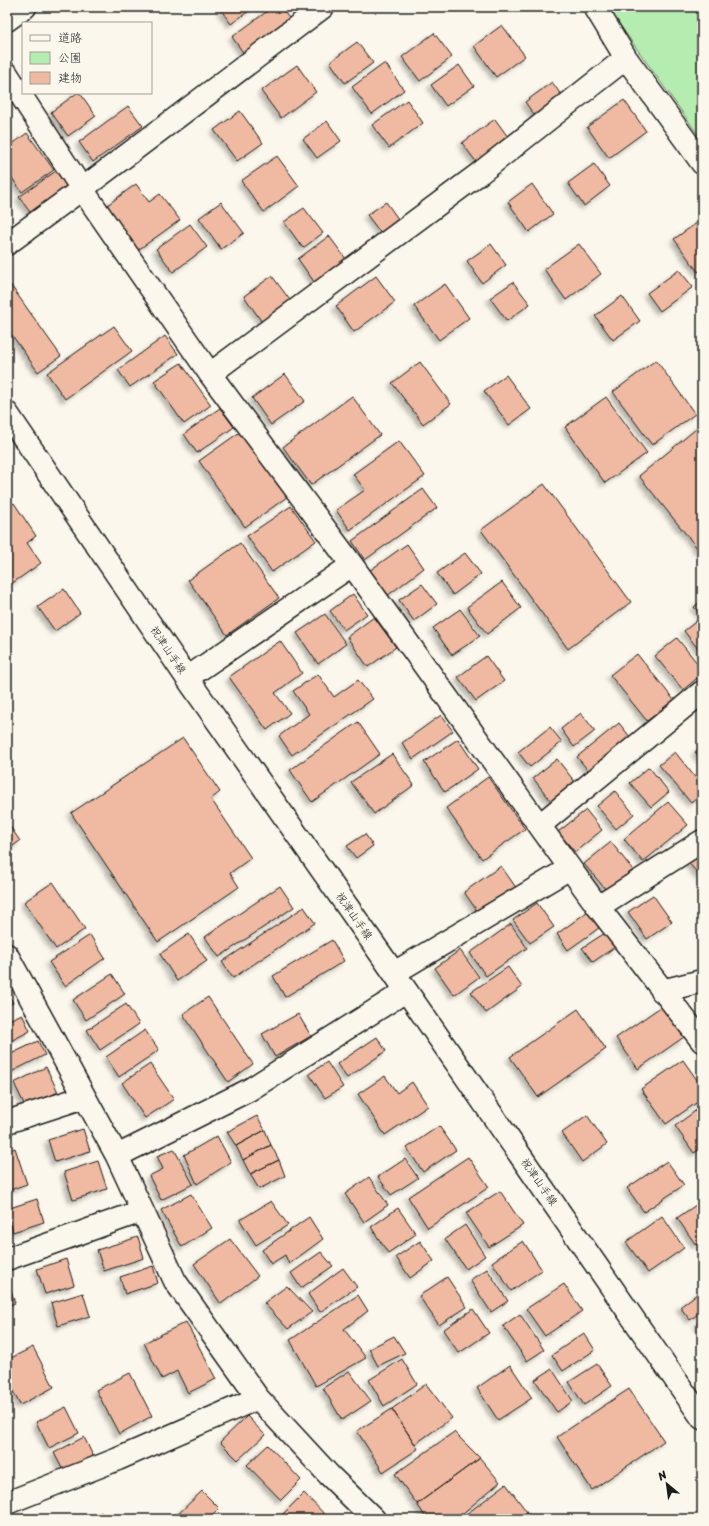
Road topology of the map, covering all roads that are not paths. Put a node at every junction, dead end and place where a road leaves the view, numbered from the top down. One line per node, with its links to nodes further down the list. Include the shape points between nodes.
1 (25, 7): 4 (street)
2 (323, 7): 8 (street)
3 (594, 7): 5 (street)
4 (7, 20)
5 (626, 58): 7 (street); 10 (street, via 480,173)
6 (7, 74): 8 (street)
7 (702, 162)
8 (82, 190): 9 (street); 10 (street)
9 (7, 244)
10 (210, 374): 12 (street)
11 (7, 413): 13 (street, 祝津山手線)
12 (352, 565): 13 (street); 15 (street)
13 (187, 678): 21 (street, 祝津山手線)
14 (702, 692): 15 (street)
15 (540, 825): 17 (street)
16 (702, 841): 18 (street)
17 (570, 868): 18 (street); 21 (street)
18 (598, 907): 22 (street)
19 (7, 956): 24 (street)
20 (702, 981): 22 (street)
21 (400, 982): 26 (street, via 250,1090); 30 (street, 祝津山手線)
22 (662, 990): 23 (street)
23 (702, 1041)
24 (84, 1097): 25 (street); 26 (street)
25 (7, 1122)
26 (116, 1156): 27 (street)
27 (142, 1211): 28 (street); 29 (street, via 175,1281)
28 (7, 1258)
29 (258, 1398): 31 (street, via 118,1459); 32 (street, via 329,1475)
30 (702, 1418)
31 (7, 1503)
32 (374, 1519)

